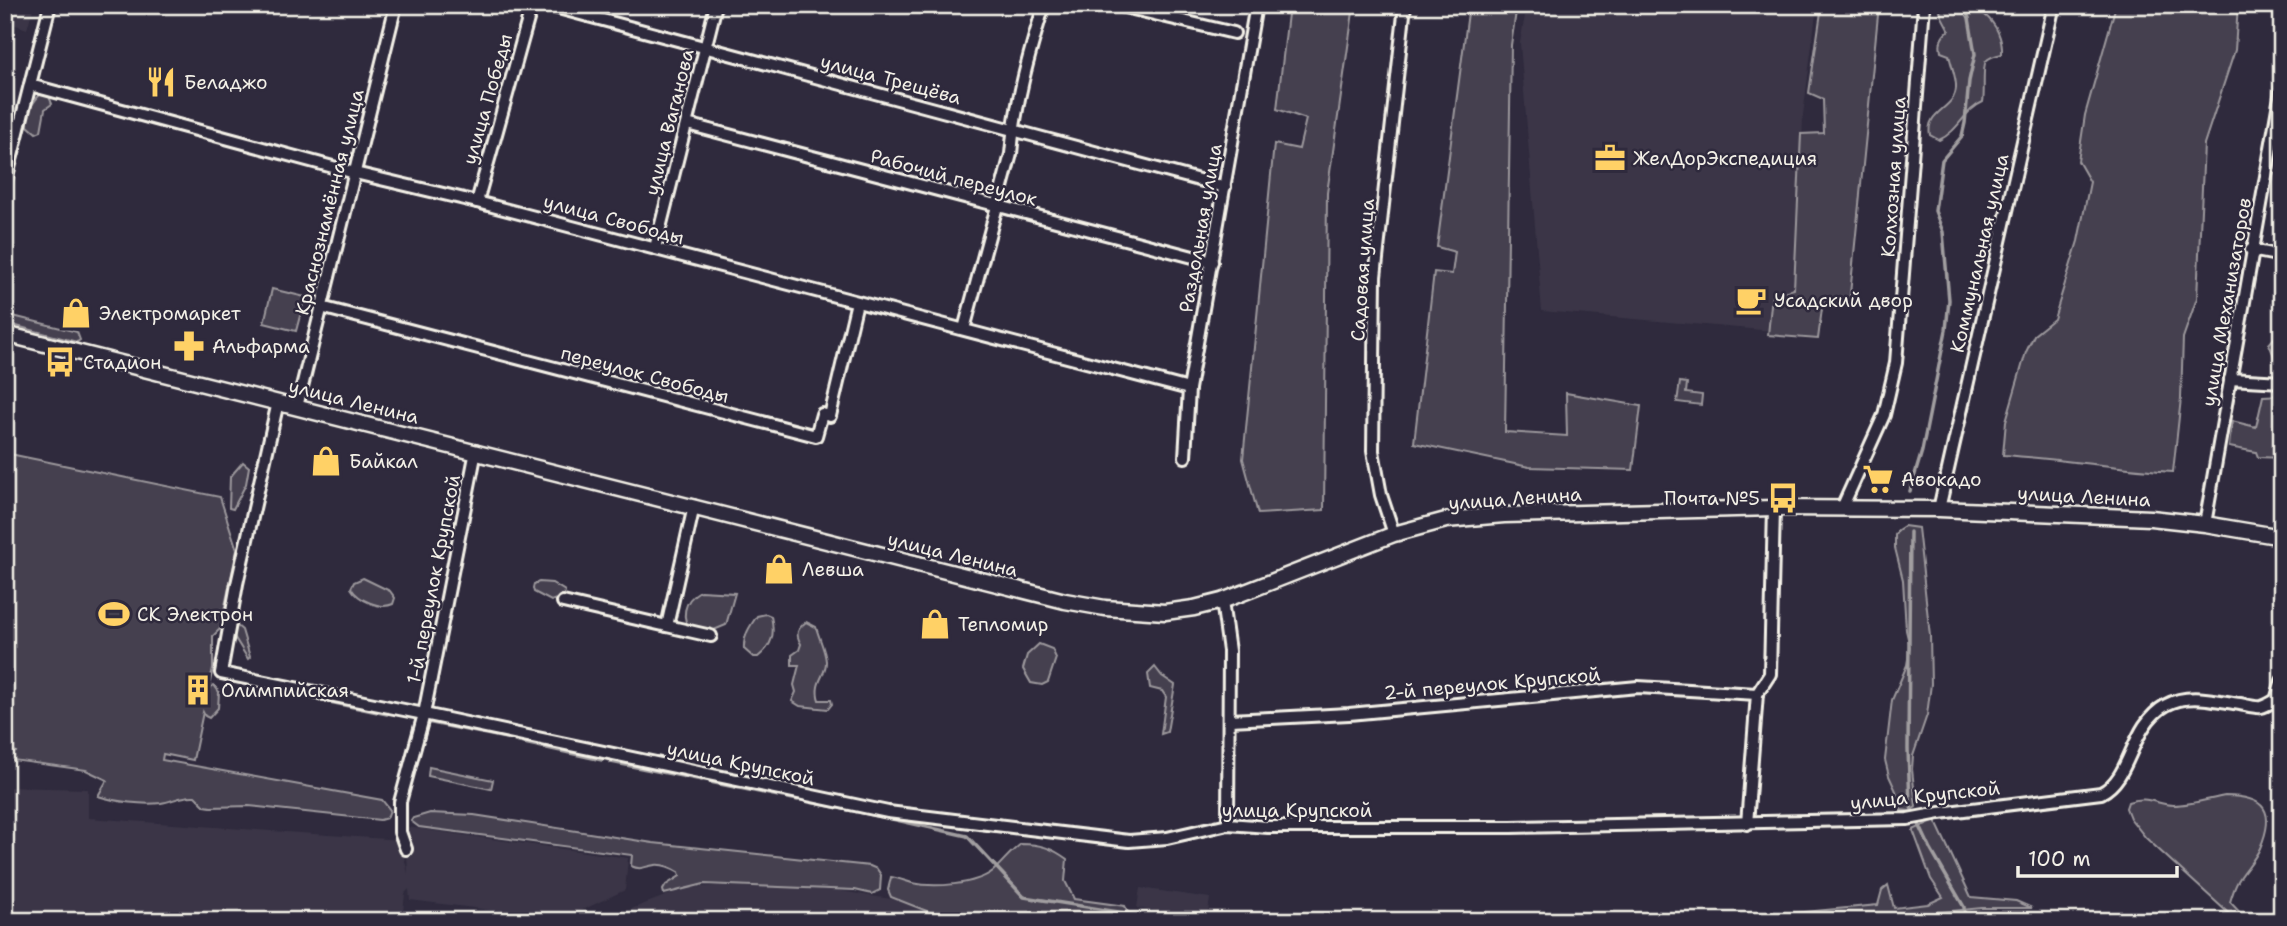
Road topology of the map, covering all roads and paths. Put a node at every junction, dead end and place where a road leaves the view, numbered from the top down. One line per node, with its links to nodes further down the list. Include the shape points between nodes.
1 (50, 5): 14 (street)
2 (396, 5): 18 (street, Краснознамённая улица)
3 (532, 5): 21 (street, улица Победы)
4 (547, 5): 13 (street, улица Трещёва)
5 (716, 5): 13 (street, улица Ваганова)
6 (1044, 5): 17 (street)
7 (1116, 5): 12 (street)
8 (1256, 5): 20 (street, Раздольная улица)
9 (1405, 5): 43 (street, Садовая улица, via 1375,276 1373,452)
10 (1924, 5): 40 (street, Колхозная улица, via 1896,363 1884,415)
11 (2054, 5): 41 (street, Коммунальная улица)
12 (1234, 33)
13 (705, 49): 16 (street, улица Ваганова); 17 (street, улица Трещёва)
14 (30, 85): 18 (street, улица Свободы); 19 (street)
15 (2282, 85): 24 (street, улица Механизаторов)
16 (687, 124): 22 (street, Рабочий переулок); 23 (street, улица Ваганова)
17 (1013, 130): 20 (street, улица Трещёва); 22 (street)
18 (355, 173): 21 (street, улица Свободы); 28 (street, Краснознамённая улица)
19 (5, 184)
20 (1226, 187): 26 (street, Раздольная улица)
21 (477, 202): 23 (street, улица Свободы)
22 (997, 206): 26 (street, Рабочий переулок); 29 (street)
23 (654, 248): 27 (street, улица Свободы)
24 (2251, 250): 25 (street); 31 (street, улица Механизаторов)
25 (2282, 256)
26 (1212, 262): 33 (street, Раздольная улица)
27 (857, 302): 28 (street, переулок Свободы, via 830,416 822,414 816,436); 29 (street, улица Свободы)
28 (321, 307): 35 (street, Краснознамённая улица)
29 (964, 329): 33 (street, улица Свободы)
30 (5, 334): 34 (street, улица Ленина)
31 (2230, 379): 32 (street); 42 (street, улица Механизаторов)
32 (2282, 382)
33 (1189, 389): 37 (street, Раздольная улица)
34 (278, 402): 35 (street, улица Ленина); 51 (street, улица Крупской, via 221,673)
35 (297, 407): 36 (street, улица Ленина)
36 (476, 451): 38 (street, улица Ленина); 51 (street, 1-й переулок Крупской)
37 (1185, 457)
38 (694, 506): 45 (street, улица Ленина, via 1065,601 1165,612); 47 (street)
39 (1774, 508): 40 (street, улица Ленина); 43 (street, улица Ленина, via 1504,515 1446,520); 50 (street, via 1770,674)
40 (1842, 508): 41 (street, улица Ленина)
41 (1939, 509): 42 (street, улица Ленина)
42 (2206, 524): 44 (street, улица Ленина)
43 (1394, 534): 45 (street, улица Ленина)
44 (2282, 537)
45 (1222, 601): 52 (street, via 1229,651)
46 (564, 602): 47 (street)
47 (667, 626): 48 (street)
48 (711, 636)
49 (2282, 681): 54 (street, улица Крупской, via 2276,700 2261,707 2195,697 2156,711 2137,734 2112,788 2101,793 1908,818)
50 (1757, 694): 52 (street, 2-й переулок Крупской, via 1638,687 1349,714); 54 (street)
51 (424, 714): 53 (street, улица Крупской, via 888,812 1129,841); 55 (street, 1-й переулок Крупской, via 400,802 400,832)
52 (1230, 720): 53 (street)
53 (1228, 824): 54 (street, улица Крупской)
54 (1747, 824)
55 (406, 849)

